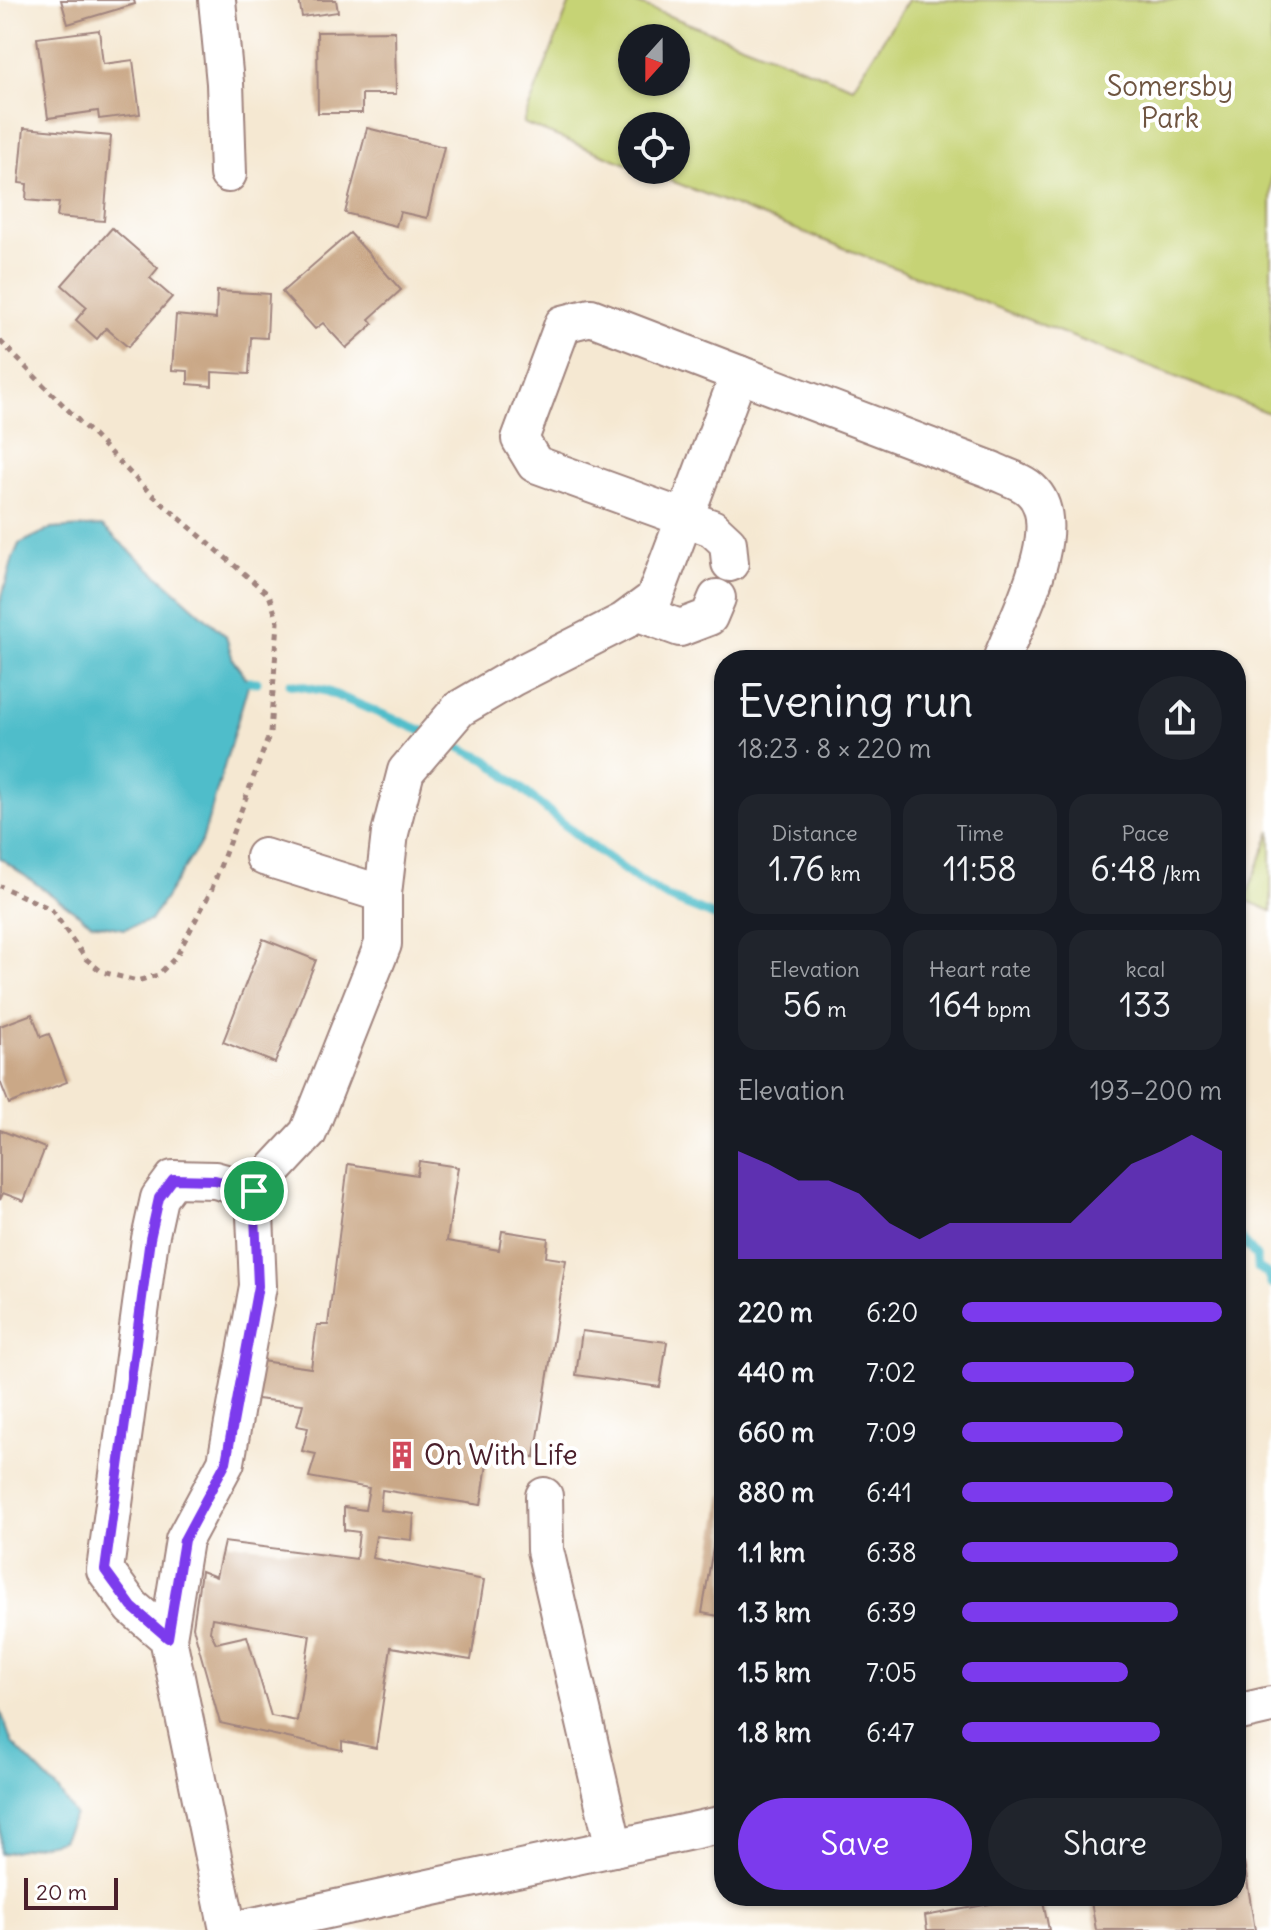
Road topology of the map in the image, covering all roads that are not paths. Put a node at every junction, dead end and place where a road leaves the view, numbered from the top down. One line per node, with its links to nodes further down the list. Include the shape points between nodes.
1 (217, 0): 2 (street)
2 (228, 174)
3 (739, 374): 4 (street); 4 (street, via 591,317 563,324 520,439 535,464); 8 (street, via 992,470 1031,490 1046,519 1045,546)
4 (683, 521): 5 (street, via 712,528 728,543); 7 (street, via 654,599)
5 (730, 563)
6 (717, 598): 7 (street, via 709,617 680,628)
7 (636, 612): 10 (street, via 459,709 406,771 390,833)
8 (1005, 650)
9 (264, 857): 10 (street)
10 (383, 894): 11 (street, via 383,944 308,1133)
11 (254, 1191): 13 (street, via 258,1286 226,1462 184,1540); 13 (street, via 215,1180 173,1179 159,1198 150,1239 105,1570 132,1607)
12 (544, 1496): 17 (street, via 545,1550)
13 (168, 1638): 18 (street)
14 (1271, 1705): 15 (street)
15 (1246, 1711)
16 (714, 1826): 17 (street)
17 (614, 1848): 19 (street)
18 (228, 1930)
19 (235, 1930)

